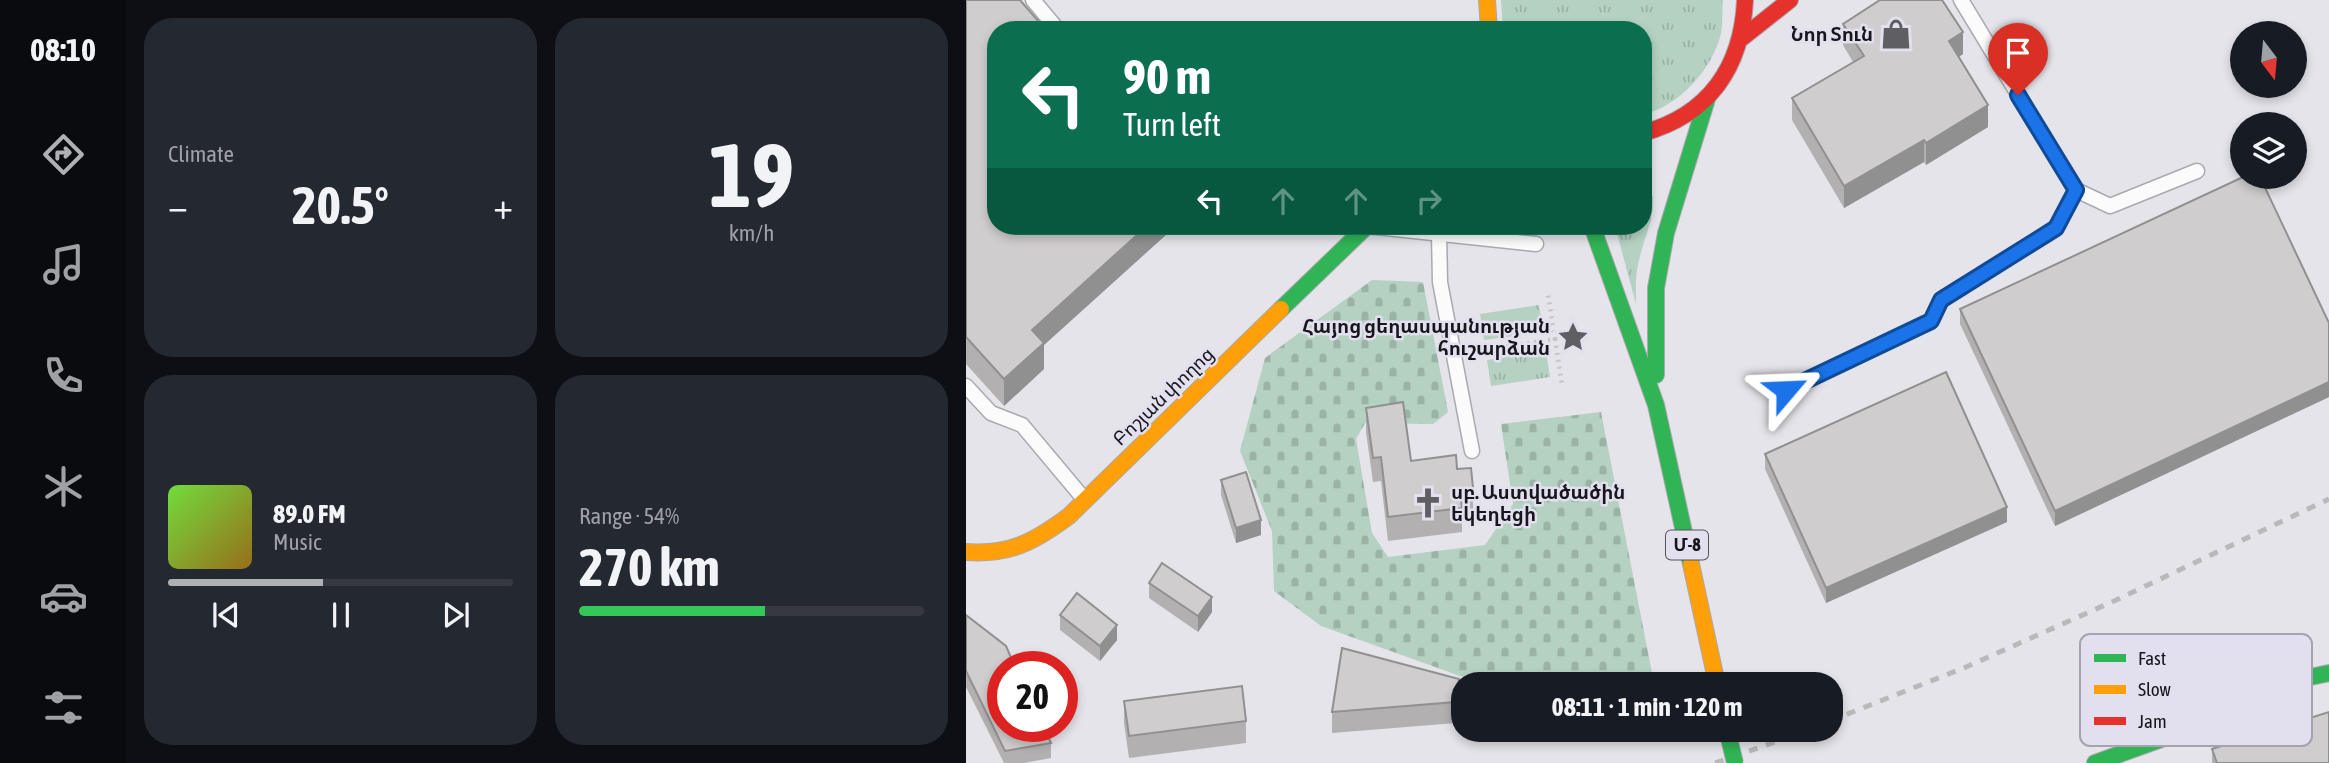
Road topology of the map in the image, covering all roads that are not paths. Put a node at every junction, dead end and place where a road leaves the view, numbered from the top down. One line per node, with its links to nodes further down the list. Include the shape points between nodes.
1 (1033, 0): 6 (lane)
2 (1487, 0): 7 (main road)
3 (1745, 0): 8 (main road)
4 (1790, 0): 8 (main road)
5 (1961, 0): 12 (lane)
6 (1050, 21)
7 (1485, 21)
8 (1742, 38): 9 (main road, via 1734,61)
9 (1707, 99): 10 (main road, via 1681,119); 20 (main road, Մ-8, via 1666,233 1656,288)
10 (1652, 129)
11 (2197, 171): 12 (lane, via 2110,206)
12 (2076, 190): 19 (lane, via 2056,228 1941,300 1931,321)
13 (1358, 235): 22 (main road, Բոշյան փողոց)
14 (1439, 235): 21 (lane, via 1440,282)
15 (1457, 235): 17 (lane)
16 (1595, 235): 20 (main road, Մ-8)
17 (1536, 244)
18 (966, 386): 22 (lane, via 991,413 1022,425)
19 (1786, 390)
20 (1656, 405): 24 (main road, Մ-8)
21 (1472, 451)
22 (1085, 500): 23 (main road, Բոշյան փողոց, via 1042,537 1018,550)
23 (966, 552)
24 (1714, 672)
25 (1730, 742): 27 (main road, bridge)
26 (2142, 746): 28 (main road)
27 (1735, 763)
28 (2095, 763)

